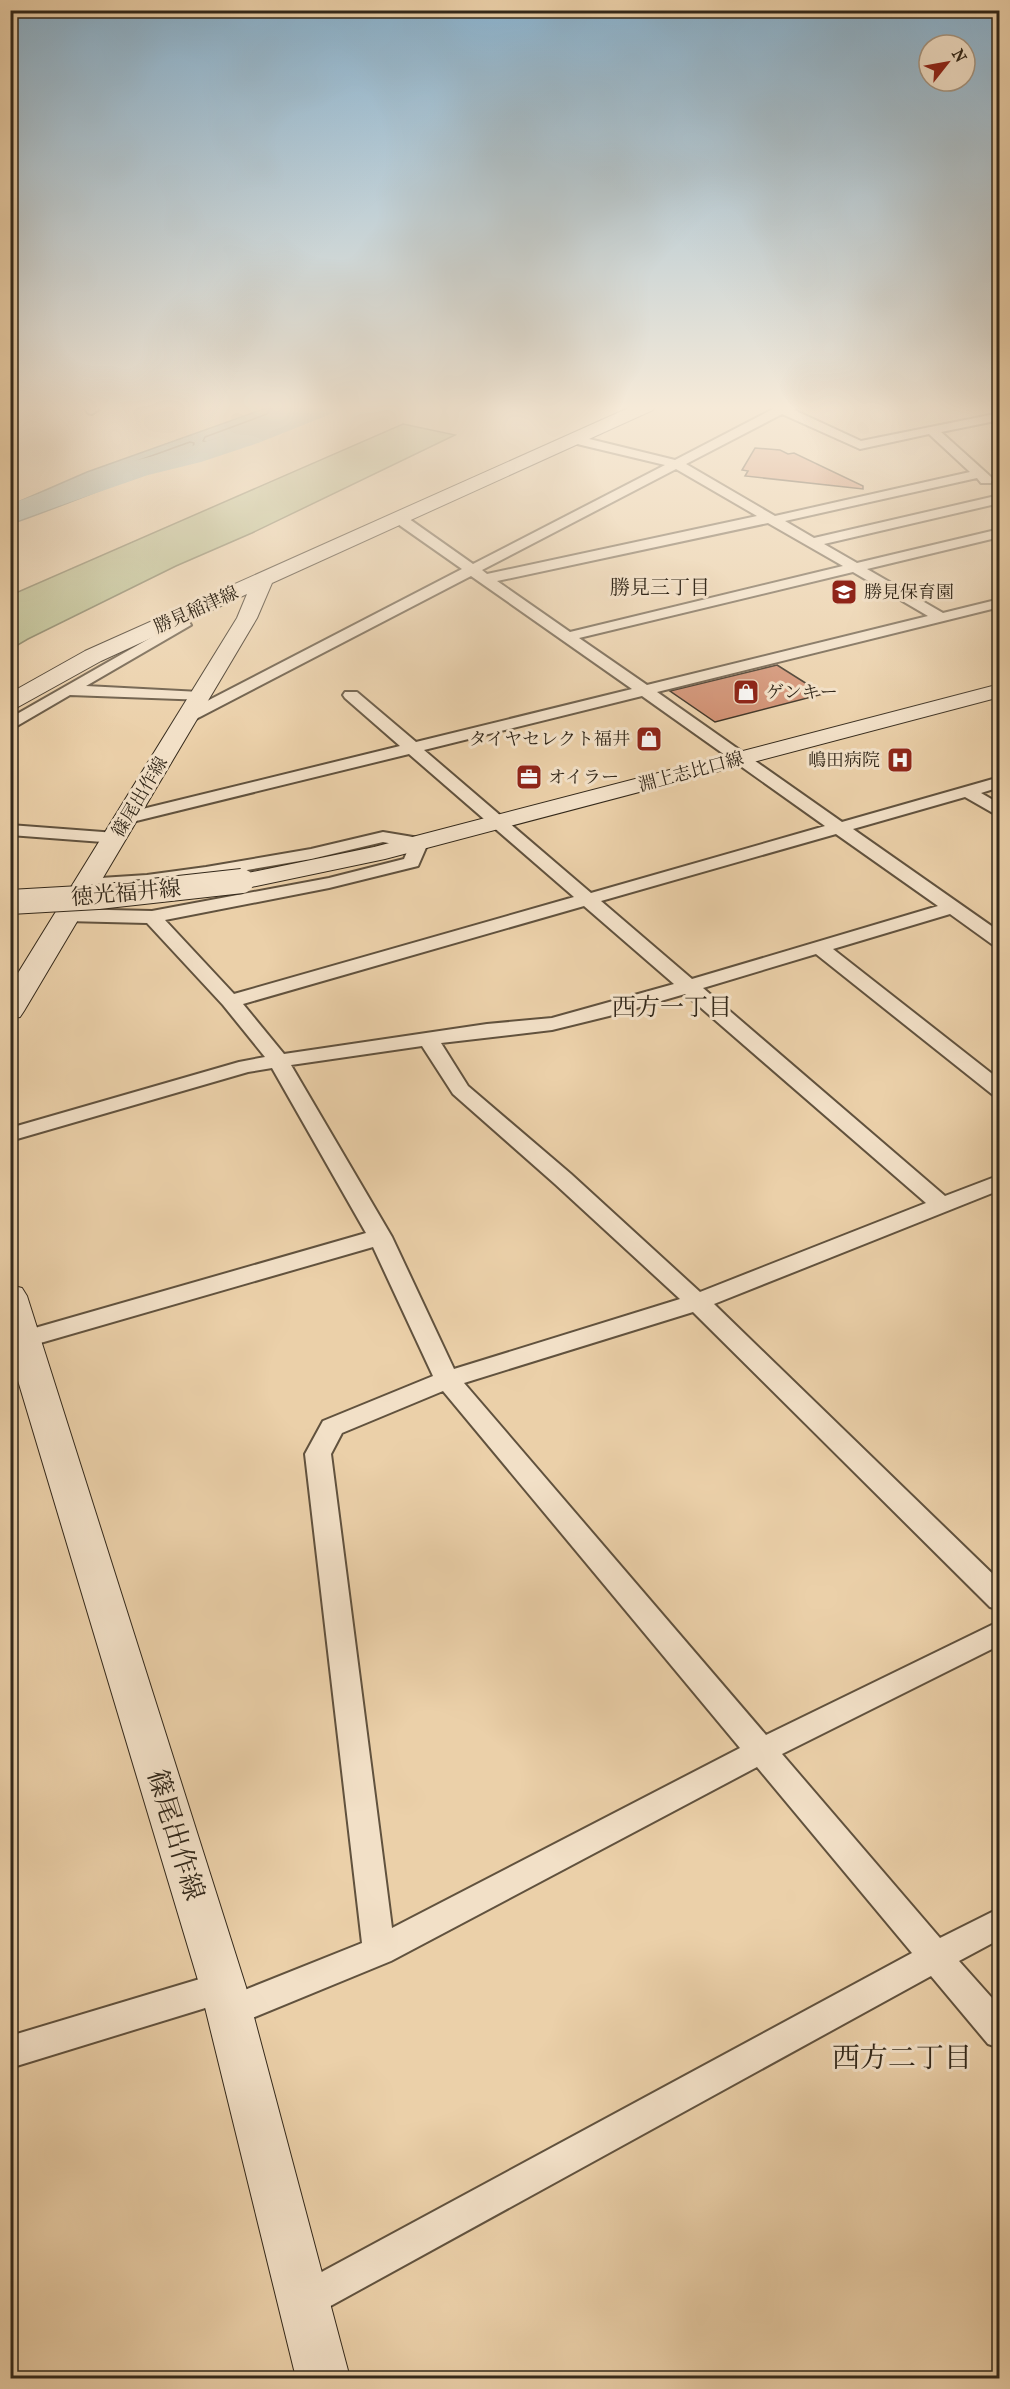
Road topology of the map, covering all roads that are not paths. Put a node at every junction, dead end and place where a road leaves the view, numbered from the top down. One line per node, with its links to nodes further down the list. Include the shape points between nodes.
1 (403, 517): 5 (main road, 勝見稲津線)
2 (581, 517): 10 (street)
3 (778, 517): 6 (street)
4 (920, 517): 8 (street)
5 (400, 519): 10 (street); 11 (main road, 勝見稲津線)
6 (771, 519): 8 (street); 10 (street)
7 (999, 533): 9 (street)
8 (812, 543): 9 (street)
9 (854, 567): 13 (street); 15 (street)
10 (478, 575): 15 (street); 21 (street)
11 (263, 580): 14 (main road, 勝見稲津線); 21 (main road, 篠尾出作線, via 247,618)
12 (999, 603): 13 (street)
13 (941, 618): 18 (street)
14 (173, 620): 16 (street, via 184,625); 20 (main road, 勝見稲津線, via 93,656)
15 (566, 637): 18 (street)
16 (67, 690): 21 (street); 22 (street)
17 (999, 690): 24 (main road, 淵上志比口線)
18 (644, 692): 23 (street); 24 (street)
19 (351, 695): 23 (street)
20 (10, 702)
21 (194, 707): 29 (main road, 篠尾出作線)
22 (10, 725)
23 (415, 749): 28 (street); 29 (street)
24 (739, 759): 28 (main road, 淵上志比口線); 30 (street)
25 (999, 782): 26 (street)
26 (968, 791): 27 (street); 30 (street)
27 (999, 812)
28 (499, 823): 32 (main road, 淵上志比口線); 35 (street)
29 (122, 828): 31 (street); 34 (main road, 篠尾出作線)
30 (838, 828): 35 (street); 37 (street)
31 (10, 830)
32 (419, 843): 33 (main road, 淵上志比口線); 34 (street, via 383,837 217,871); 39 (street, via 412,862 385,870)
33 (242, 881): 36 (main road, 徳光福井線, bridge)
34 (85, 884): 38 (main road, 篠尾出作線)
35 (588, 900): 42 (street); 43 (street)
36 (10, 902)
37 (951, 908): 40 (street); 41 (street)
38 (66, 915): 39 (street); 44 (main road, 篠尾出作線)
39 (152, 917): 43 (street)
40 (999, 941)
41 (818, 947): 42 (street); 47 (street)
42 (688, 985): 45 (street, via 552,1024); 50 (street)
43 (230, 1001): 46 (street)
44 (10, 1011)
45 (429, 1041): 46 (street); 53 (street, via 460,1090)
46 (278, 1060): 48 (street); 51 (street)
47 (999, 1091)
48 (10, 1135)
49 (999, 1182): 50 (street)
50 (942, 1205): 53 (street)
51 (380, 1236): 54 (street); 55 (street)
52 (10, 1296): 54 (main road, 篠尾出作線)
53 (697, 1302): 55 (street); 56 (street)
54 (23, 1340): 62 (main road, 篠尾出作線)
55 (447, 1380): 58 (street); 60 (street, via 332,1427 318,1454)
56 (999, 1599)
57 (999, 1632): 58 (street)
58 (761, 1751): 60 (street); 61 (street)
59 (999, 1922): 61 (street)
60 (379, 1951): 62 (street)
61 (935, 1957): 63 (street); 65 (street)
62 (226, 2000): 64 (street); 65 (main road, 篠尾出作線)
63 (999, 2033)
64 (10, 2052)
65 (305, 2301): 66 (main road, 篠尾出作線)
66 (323, 2379)

